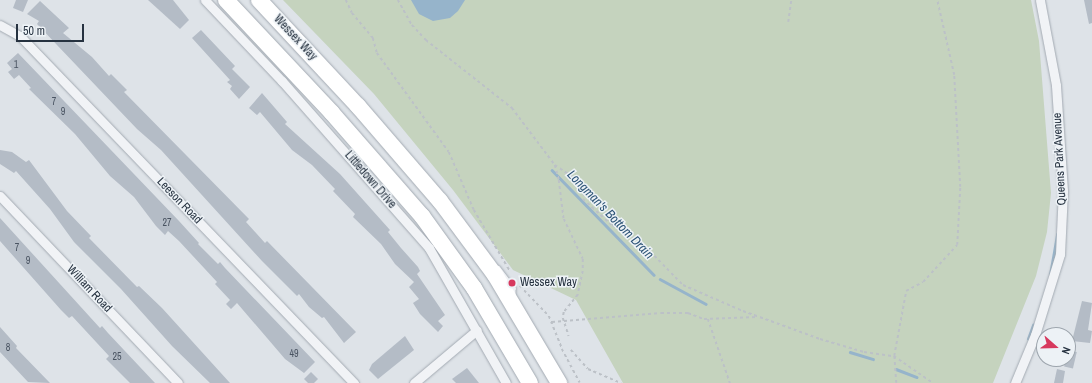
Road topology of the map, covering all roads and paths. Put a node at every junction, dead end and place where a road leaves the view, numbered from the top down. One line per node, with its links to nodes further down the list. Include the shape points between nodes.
1 (205, 0): 19 (street, Littledown Drive, via 282,81 429,248)
2 (226, 0): 23 (highway, Wessex Way, via 332,113 422,216 474,288 516,358)
3 (259, 0): 28 (highway, Wessex Way, via 401,154 481,254)
4 (346, 0): 13 (path, via 352,13 373,38 377,53 449,152 474,210)
5 (398, 0): 11 (path, via 412,26 426,40 512,108)
6 (791, 0): 9 (path)
7 (937, 0): 22 (path, via 954,75 960,187 957,245 923,282 906,291)
8 (1040, 0): 34 (street, Queens Park Avenue, via 1056,85 1063,191 1060,254 1035,335)
9 (788, 22)
10 (0, 25): 25 (street, Leeson Road, via 20,36)
11 (555, 165): 15 (path, via 582,183 585,187 583,199 612,225 642,243 682,284); 17 (path, via 560,180 564,219 583,259 578,295 564,312)
12 (0, 196): 24 (street, William Road)
13 (512, 275)
14 (518, 283): 18 (path)
15 (759, 317): 16 (path); 22 (path, via 864,352)
16 (708, 319): 17 (path, via 688,313 661,313); 31 (path)
17 (563, 321): 18 (path); 20 (path)
18 (552, 322): 29 (path, via 562,349)
19 (477, 330): 26 (street); 27 (street, Littledown Drive)
20 (569, 336)
21 (571, 350): 30 (path, via 588,369)
22 (894, 356): 32 (path); 33 (path)
23 (526, 382)
24 (178, 383)
25 (354, 383)
26 (414, 383)
27 (506, 383)
28 (559, 383)
29 (580, 383)
30 (621, 383)
31 (730, 383)
32 (896, 383)
33 (933, 383)
34 (1015, 383)

